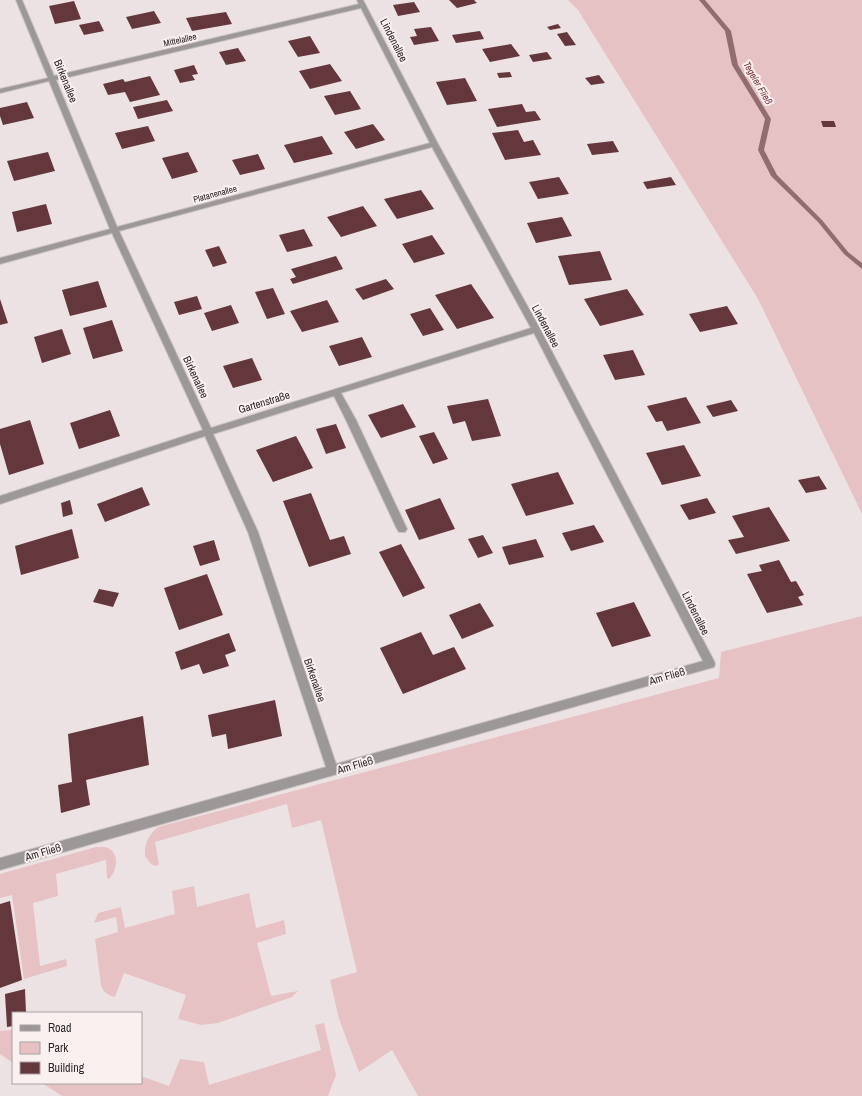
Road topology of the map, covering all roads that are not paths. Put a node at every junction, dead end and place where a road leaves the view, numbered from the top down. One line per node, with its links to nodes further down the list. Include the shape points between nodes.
1 (19, 0): 3 (street, Birkenallee)
2 (362, 3): 3 (street, Mittelallee); 5 (street, Lindenallee)
3 (53, 80): 4 (street, Mittelallee); 6 (street, Birkenallee)
4 (0, 91)
5 (434, 144): 6 (street, Platanenallee); 8 (street, Lindenallee)
6 (115, 231): 7 (street, Platanenallee); 10 (street, Birkenallee)
7 (0, 262)
8 (536, 329): 9 (street, Gartenstraße); 13 (street, Lindenallee)
9 (336, 392): 10 (street, Gartenstraße); 12 (street)
10 (208, 432): 11 (street, Gartenstraße); 14 (street, Birkenallee, via 252,532)
11 (0, 500)
12 (402, 530)
13 (710, 664): 14 (street, Am Fließ)
14 (333, 771): 15 (street, Am Fließ)
15 (0, 864)

